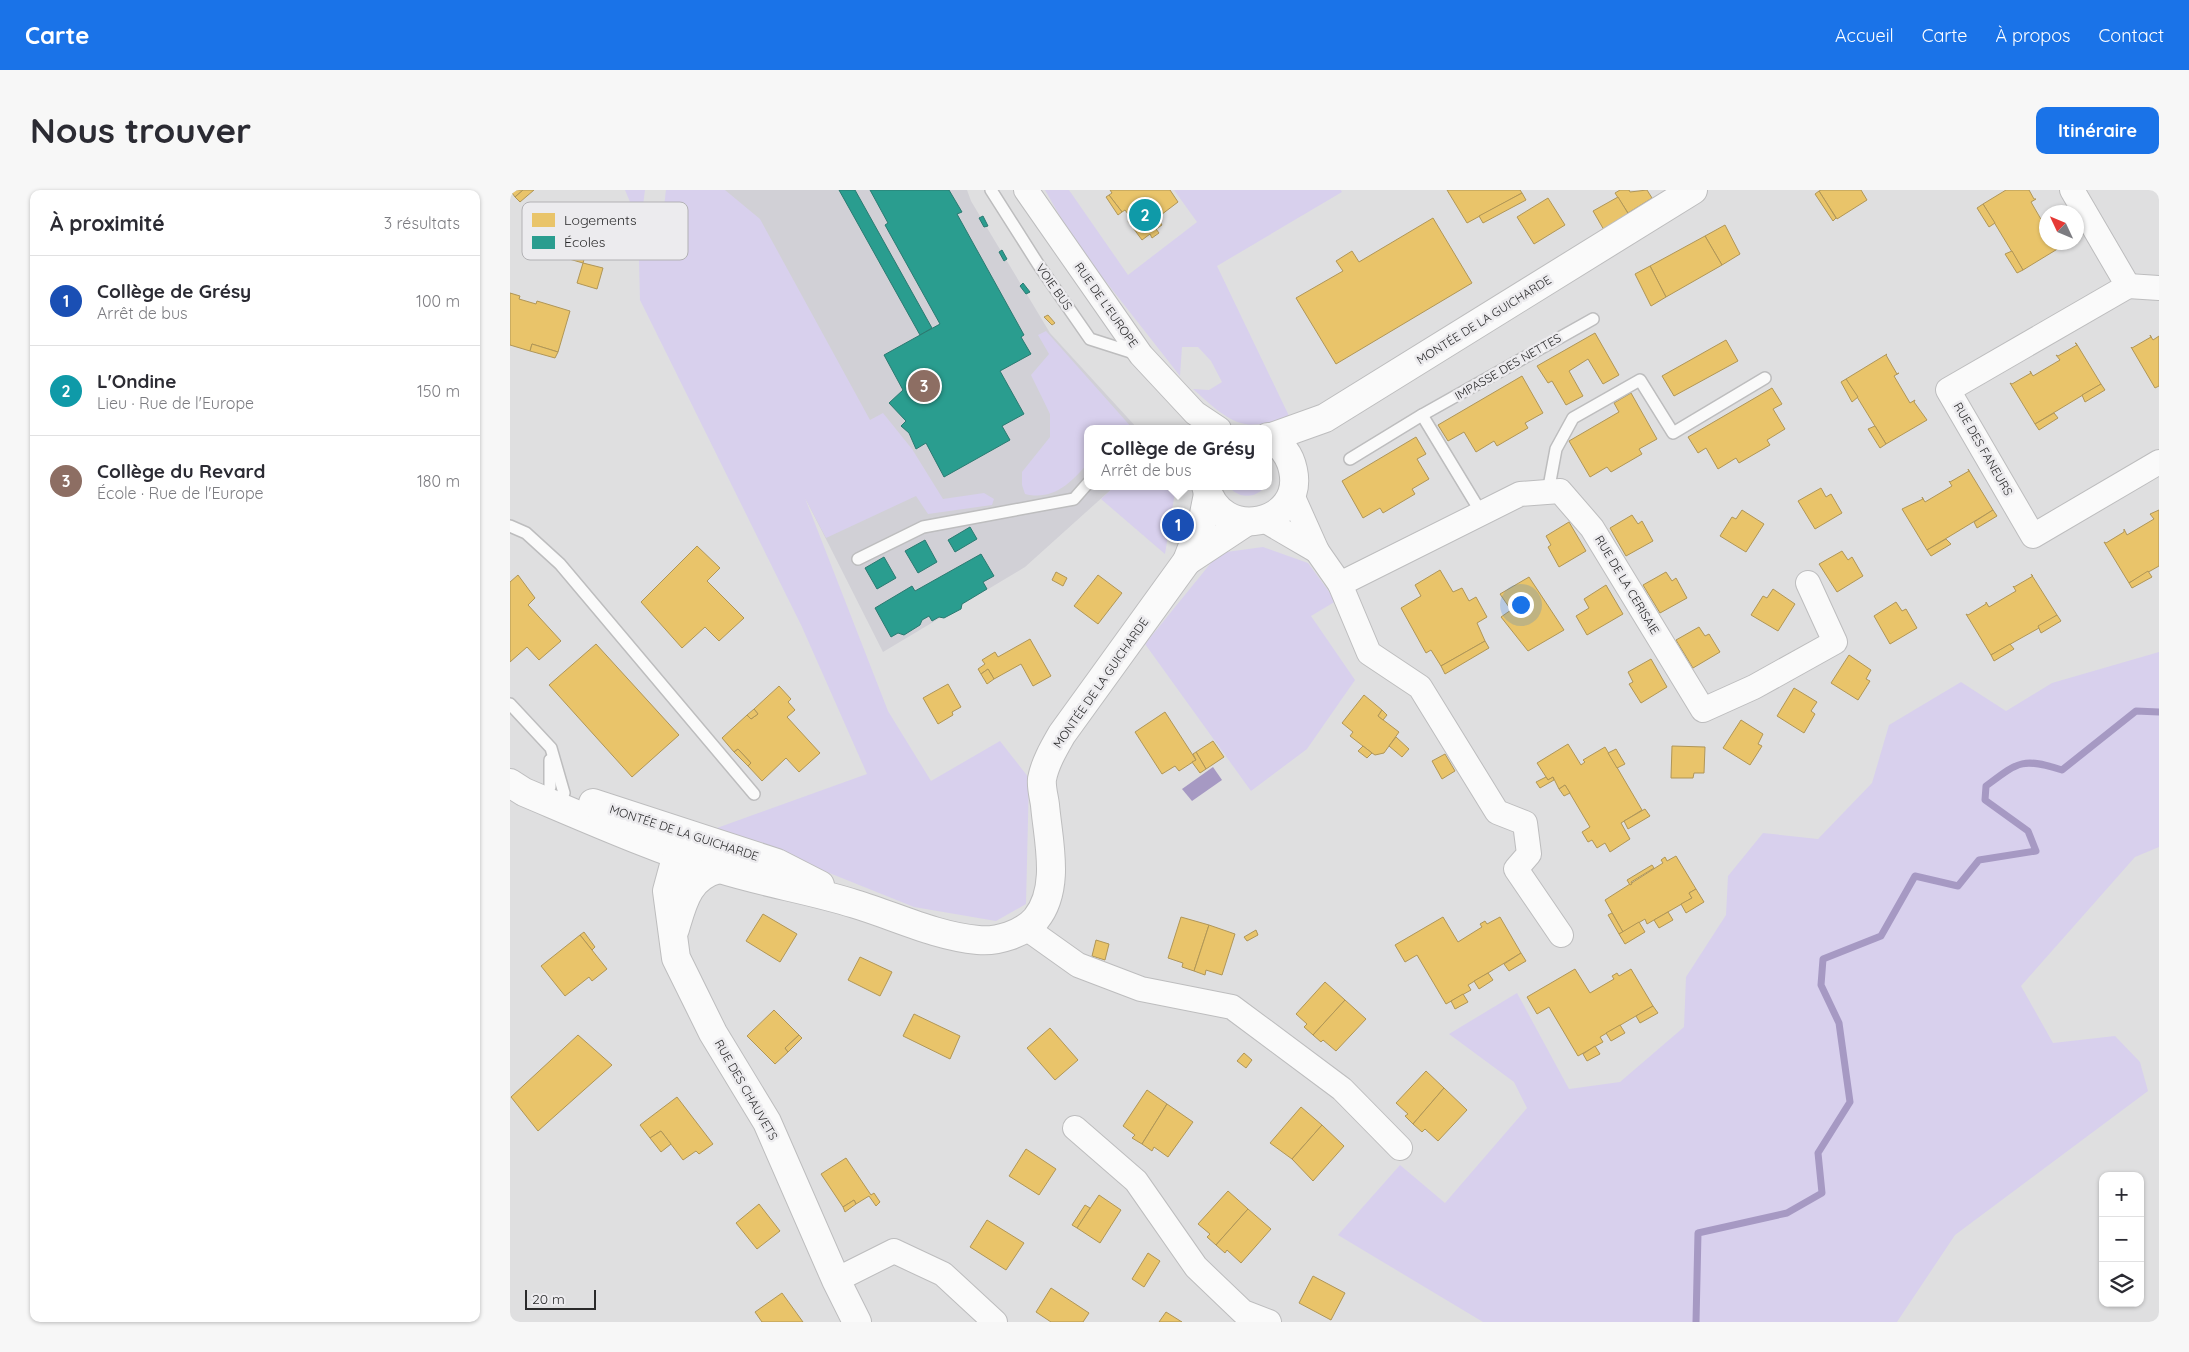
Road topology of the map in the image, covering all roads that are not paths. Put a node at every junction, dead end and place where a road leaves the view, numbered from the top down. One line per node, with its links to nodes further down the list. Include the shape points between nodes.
1 (991, 190): 8 (lane, VOIE BUS, via 1090,339)
2 (1026, 190): 8 (street, RUE DE L'EUROPE)
3 (1693, 190): 11 (main road, MONTÉE DE LA GUICHARDE)
4 (2072, 190): 5 (street)
5 (2128, 286): 6 (street); 16 (street, RUE DES FANEURS, via 1948,390 2033,536)
6 (2159, 288)
7 (1593, 319): 10 (lane, IMPASSE DES NETTES)
8 (1141, 355): 12 (street, RUE DE L'EUROPE)
9 (1765, 378): 20 (lane, via 1673,433 1640,380 1573,418 1556,449)
10 (1422, 416): 15 (lane, IMPASSE DES NETTES); 22 (lane)
11 (1325, 418): 13 (main road, MONTÉE DE LA GUICHARDE); 17 (main road)
12 (1198, 421)
13 (1272, 436)
14 (1272, 439): 17 (main road, via 1283,448)
15 (1350, 459)
16 (2159, 462)
17 (1292, 463): 21 (main road)
18 (1084, 488): 26 (lane, via 1074,499 923,527)
19 (1207, 490): 23 (main road, via 1223,514); 27 (main road, MONTÉE DE LA GUICHARDE, via 1203,519)
20 (1548, 492): 22 (street, RUE DE LA CERISAIE, via 1520,494); 28 (street, RUE DE LA CERISAIE, via 1560,491 1592,528 1703,710 1754,687 1835,642)
21 (1292, 495): 23 (main road, MONTÉE DE LA GUICHARDE, via 1282,508); 25 (street)
22 (1482, 514): 29 (street, RUE DE LA CERISAIE)
23 (1255, 521): 25 (street); 27 (main road, MONTÉE DE LA GUICHARDE)
24 (510, 526): 34 (lane, via 526,533 560,564)
25 (1317, 551): 29 (street)
26 (858, 559)
27 (1187, 561): 39 (main road, MONTÉE DE LA GUICHARDE, via 1062,734 1048,760 1042,780 1051,867 1049,887 1041,911)
28 (1808, 583)
29 (1340, 584): 40 (street, via 1369,653 1420,687 1497,812 1525,823 1529,854 1516,869)
30 (510, 704): 33 (lane, via 551,748)
31 (510, 770): 33 (main road, MONTÉE DE LA GUICHARDE)
32 (510, 783): 36 (main road, MONTÉE DE LA GUICHARDE)
33 (557, 790): 35 (main road, MONTÉE DE LA GUICHARDE)
34 (754, 794)
35 (709, 842): 36 (main road); 38 (main road, MONTÉE DE LA GUICHARDE, via 777,863)
36 (677, 854): 37 (main road, MONTÉE DE LA GUICHARDE); 41 (main road, RUE DES CHAUVETS, via 667,891)
37 (719, 869): 38 (main road, MONTÉE DE LA GUICHARDE); 41 (main road, via 709,872 689,888)
38 (854, 903): 39 (main road, MONTÉE DE LA GUICHARDE, via 932,930 978,940 1002,939)
39 (1026, 928): 43 (street, via 1087,969 1140,989 1232,1007 1342,1089)
40 (1561, 935)
41 (672, 940): 44 (main road, RUE DES CHAUVETS, via 676,958 713,1033 767,1122)
42 (1074, 1128): 47 (street, via 1136,1181 1196,1267 1243,1312)
43 (1400, 1148)
44 (836, 1280): 45 (main road, RUE DES CHAUVETS); 46 (street, via 894,1251 943,1274)
45 (857, 1322)
46 (995, 1322)
47 (1269, 1322)

